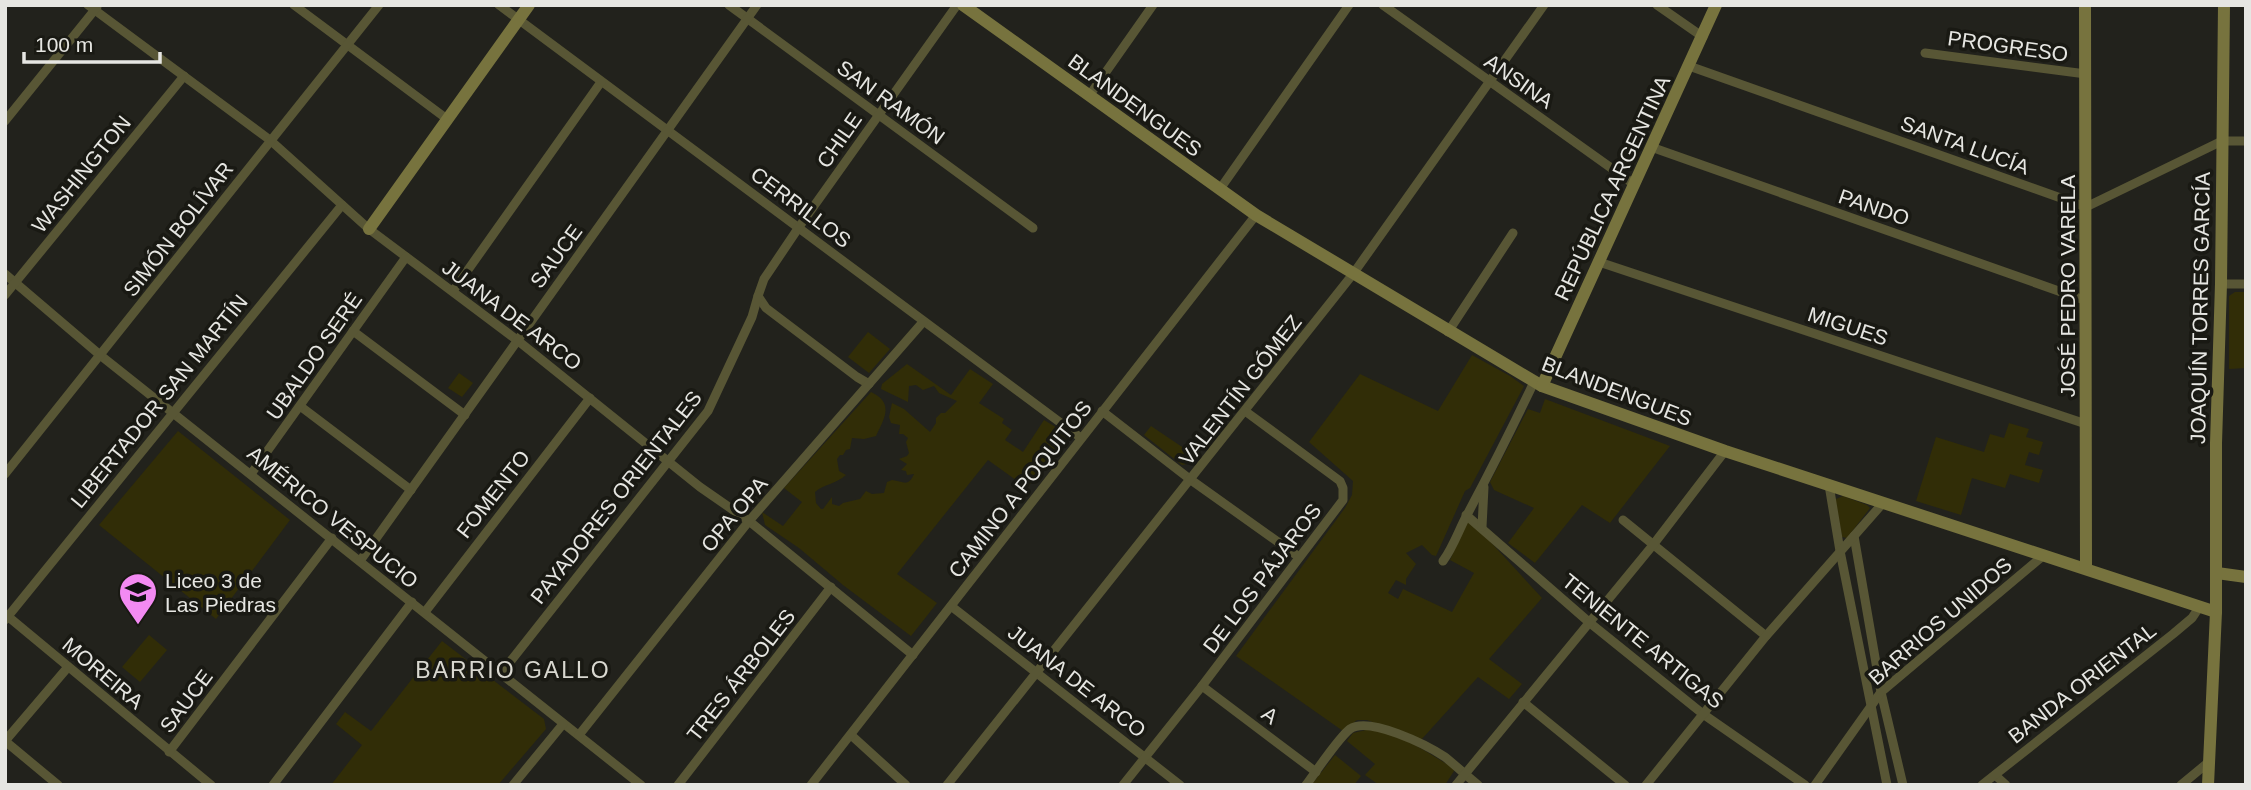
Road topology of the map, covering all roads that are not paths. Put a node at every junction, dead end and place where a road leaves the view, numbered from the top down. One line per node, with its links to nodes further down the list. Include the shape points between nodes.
1 (294, 5): 21 (street)
2 (379, 5): 21 (street, SIMÓN BOLÍVAR)
3 (499, 5): 19 (street, CERRILLOS)
4 (529, 5): 19 (street)
5 (729, 5): 18 (street, SAN RAMÓN)
6 (757, 5): 18 (street, SAUCE)
7 (957, 5): 29 (street, CHILE)
8 (963, 5): 28 (street, BLANDENGUES)
9 (1153, 5): 28 (street)
10 (1349, 5): 38 (street)
11 (1383, 5): 27 (street, ANSINA)
12 (1544, 5): 27 (street, VALENTÍN GÓMEZ)
13 (1657, 5): 20 (street)
14 (1716, 5): 20 (street, REPÚBLICA ARGENTINA)
15 (2085, 5): 24 (street, JOSÉ PEDRO VARELA)
16 (2224, 5): 34 (street, JOAQUÍN TORRES GARCÍA)
17 (94, 7): 25 (street, JUANA DE ARCO); 31 (street)
18 (747, 18): 29 (street, SAN RAMÓN); 32 (street, SAUCE)
19 (518, 20): 26 (street, CERRILLOS); 30 (street)
20 (1703, 37): 23 (street, REPÚBLICA ARGENTINA)
21 (347, 44): 30 (street); 33 (street, SIMÓN BOLÍVAR)
22 (1925, 53): 24 (street, PROGRESO)
23 (1689, 66): 36 (street, REPÚBLICA ARGENTINA); 40 (street, SANTA LUCÍA)
24 (2086, 74): 40 (street, JOSÉ PEDRO VARELA)
25 (184, 76): 33 (street, JUANA DE ARCO); 50 (street, WASHINGTON)
26 (601, 82): 32 (street, CERRILLOS); 53 (street)
27 (1489, 82): 37 (street, ANSINA); 48 (street, VALENTÍN GÓMEZ)
28 (1089, 96): 38 (street, BLANDENGUES)
29 (879, 115): 42 (street, CHILE); 43 (street, SAN RAMÓN)
30 (447, 119): 44 (street)
31 (5, 121)
32 (667, 130): 42 (street, CERRILLOS); 60 (street, SAUCE)
33 (270, 140): 39 (street, JUANA DE ARCO); 61 (street, SIMÓN BOLÍVAR)
34 (2222, 141): 35 (street); 40 (street); 51 (street, JOAQUÍN TORRES GARCÍA)
35 (2246, 141)
36 (1651, 148): 37 (street, REPÚBLICA ARGENTINA); 56 (street, PANDO)
37 (1635, 184): 47 (street, REPÚBLICA ARGENTINA)
38 (1220, 189): 41 (street, BLANDENGUES)
39 (342, 205): 44 (street, JUANA DE ARCO); 68 (street, LIBERTADOR SAN MARTÍN)
40 (2086, 207): 56 (street, JOSÉ PEDRO VARELA)
41 (1256, 215): 48 (street, BLANDENGUES); 66 (street, CAMINO A POQUITOS)
42 (799, 227): 55 (street, CHILE, via 764,279); 57 (street, CERRILLOS)
43 (1033, 228)
44 (369, 229): 46 (street, JUANA DE ARCO)
45 (1513, 233): 59 (street)
46 (406, 257): 53 (street, JUANA DE ARCO); 58 (street, UBALDO SERÉ)
47 (1599, 262): 63 (street, REPÚBLICA ARGENTINA); 70 (street, MIGUES)
48 (1353, 274): 59 (street, BLANDENGUES); 67 (street, VALENTÍN GÓMEZ)
49 (5, 275): 50 (street, AMÉRICO VESPUCIO)
50 (15, 282): 54 (street, WASHINGTON); 61 (street, AMÉRICO VESPUCIO)
51 (2221, 284): 52 (street); 94 (street, JOAQUÍN TORRES GARCÍA)
52 (2246, 284)
53 (453, 292): 60 (street, JUANA DE ARCO)
54 (5, 295)
55 (758, 296): 62 (street, via 766,308); 73 (street, PAYADORES ORIENTALES, via 708,411)
56 (2084, 300): 70 (street, JOSÉ PEDRO VARELA)
57 (923, 322): 62 (street, OPA OPA); 71 (street, CERRILLOS)
58 (353, 331): 65 (street, UBALDO SERÉ); 69 (street)
59 (1448, 332): 63 (street, BLANDENGUES)
60 (517, 340): 64 (street, JUANA DE ARCO); 69 (street, SAUCE)
61 (100, 355): 68 (street, AMÉRICO VESPUCIO); 74 (street, SIMÓN BOLÍVAR)
62 (869, 384): 83 (street, OPA OPA)
63 (1538, 384): 72 (street, BLANDENGUES); 77 (street, REPÚBLICA ARGENTINA)
64 (590, 398): 73 (street, JUANA DE ARCO); 100 (street, FOMENTO)
65 (300, 405): 75 (street, UBALDO SERÉ); 79 (street)
66 (1102, 411): 71 (street, CAMINO A POQUITOS); 76 (street)
67 (1245, 411): 76 (street, VALENTÍN GÓMEZ); 90 (street, DE LOS PÁJAROS, via 1340,481 1343,488 1340,506)
68 (174, 412): 75 (street, AMÉRICO VESPUCIO); 102 (street, LIBERTADOR SAN MARTÍN)
69 (466, 415): 79 (street, SAUCE)
70 (2086, 424): 93 (street, JOSÉ PEDRO VARELA)
71 (1081, 438): 98 (street, CAMINO A POQUITOS)
72 (1725, 451): 78 (street, BLANDENGUES); 87 (street)
73 (667, 460): 83 (street, JUANA DE ARCO); 107 (street, PAYADORES ORIENTALES)
74 (5, 474)
75 (251, 474): 86 (street, AMÉRICO VESPUCIO)
76 (1191, 480): 90 (street); 108 (street, VALENTÍN GÓMEZ)
77 (1484, 485): 81 (street, REPÚBLICA ARGENTINA); 84 (street)
78 (1829, 485): 80 (street, BLANDENGUES); 88 (street)
79 (411, 490): 91 (street, SAUCE)
80 (1883, 503): 85 (street); 89 (street, BLANDENGUES)
81 (1466, 515): 84 (street, TENIENTE ARTIGAS); 92 (street, REPÚBLICA ARGENTINA)
82 (1623, 520): 87 (street)
83 (749, 521): 96 (street, JUANA DE ARCO); 116 (street, OPA OPA)
84 (1482, 527): 103 (street, TENIENTE ARTIGAS)
85 (1854, 536): 88 (street); 110 (street)
86 (332, 538): 91 (street, AMÉRICO VESPUCIO); 118 (street, SAUCE)
87 (1653, 545): 103 (street); 104 (street)
88 (1840, 551): 104 (street); 112 (street)
89 (2044, 555): 93 (street, BLANDENGUES); 110 (street, BARRIOS UNIDOS)
90 (1299, 557): 109 (street, DE LOS PÁJAROS)
91 (360, 561): 97 (street, AMÉRICO VESPUCIO)
92 (1444, 561)
93 (2086, 568): 99 (street, BLANDENGUES)
94 (2217, 573): 95 (street); 101 (street, JOAQUÍN TORRES GARCÍA)
95 (2246, 577)
96 (831, 587): 105 (street, JUANA DE ARCO); 129 (street, TRES ÁRBOLES)
97 (412, 602): 100 (street, AMÉRICO VESPUCIO); 126 (street)
98 (951, 606): 105 (street, CAMINO A POQUITOS); 108 (street, JUANA DE ARCO)
99 (2200, 606): 101 (street, BLANDENGUES); 123 (street, BANDA ORIENTAL, via 2192,618)
100 (425, 612): 107 (street, AMÉRICO VESPUCIO)
101 (2216, 612): 120 (street, JOAQUÍN TORRES GARCÍA)
102 (6, 617): 106 (street, MOREIRA)
103 (1590, 623): 111 (street); 113 (street, TENIENTE ARTIGAS)
104 (1766, 636): 113 (street)
105 (913, 655): 115 (street, CAMINO A POQUITOS)
106 (68, 667): 117 (street); 118 (street, MOREIRA)
107 (502, 672): 114 (street, AMÉRICO VESPUCIO)
108 (1038, 673): 119 (street, JUANA DE ARCO); 132 (street, VALENTÍN GÓMEZ)
109 (1202, 686): 119 (street, DE LOS PÁJAROS); 121 (street, A)
110 (1881, 692): 112 (street, BARRIOS UNIDOS); 143 (street)
111 (1523, 702): 122 (street); 138 (street)
112 (1870, 705): 141 (street, BARRIOS UNIDOS); 142 (street)
113 (1703, 714): 139 (street); 140 (street, TENIENTE ARTIGAS)
114 (563, 724): 116 (street, AMÉRICO VESPUCIO); 127 (street)
115 (851, 735): 130 (street, CAMINO A POQUITOS); 131 (street)
116 (579, 736): 128 (street, AMÉRICO VESPUCIO)
117 (5, 741): 124 (street)
118 (170, 752): 125 (street, MOREIRA)
119 (1145, 757): 133 (street, DE LOS PÁJAROS); 134 (street, JUANA DE ARCO)
120 (2210, 761): 146 (street); 147 (street, JOAQUÍN TORRES GARCÍA)
121 (1316, 772): 122 (street, via 1349,730 1361,724 1412,741); 135 (street)
122 (1465, 774): 136 (street); 137 (street)
123 (1994, 775): 144 (street, BANDA ORIENTAL); 145 (street)
124 (58, 785)
125 (211, 785)
126 (273, 785)
127 (513, 785)
128 (641, 785)
129 (678, 785)
130 (811, 785)
131 (906, 785)
132 (947, 785)
133 (1123, 785)
134 (1180, 785)
135 (1306, 785)
136 (1456, 785)
137 (1478, 785)
138 (1625, 785)
139 (1646, 785)
140 (1805, 785)
141 (1815, 785)
142 (1887, 785)
143 (1903, 785)
144 (1982, 785)
145 (2006, 785)
146 (2181, 785)
147 (2208, 785)

